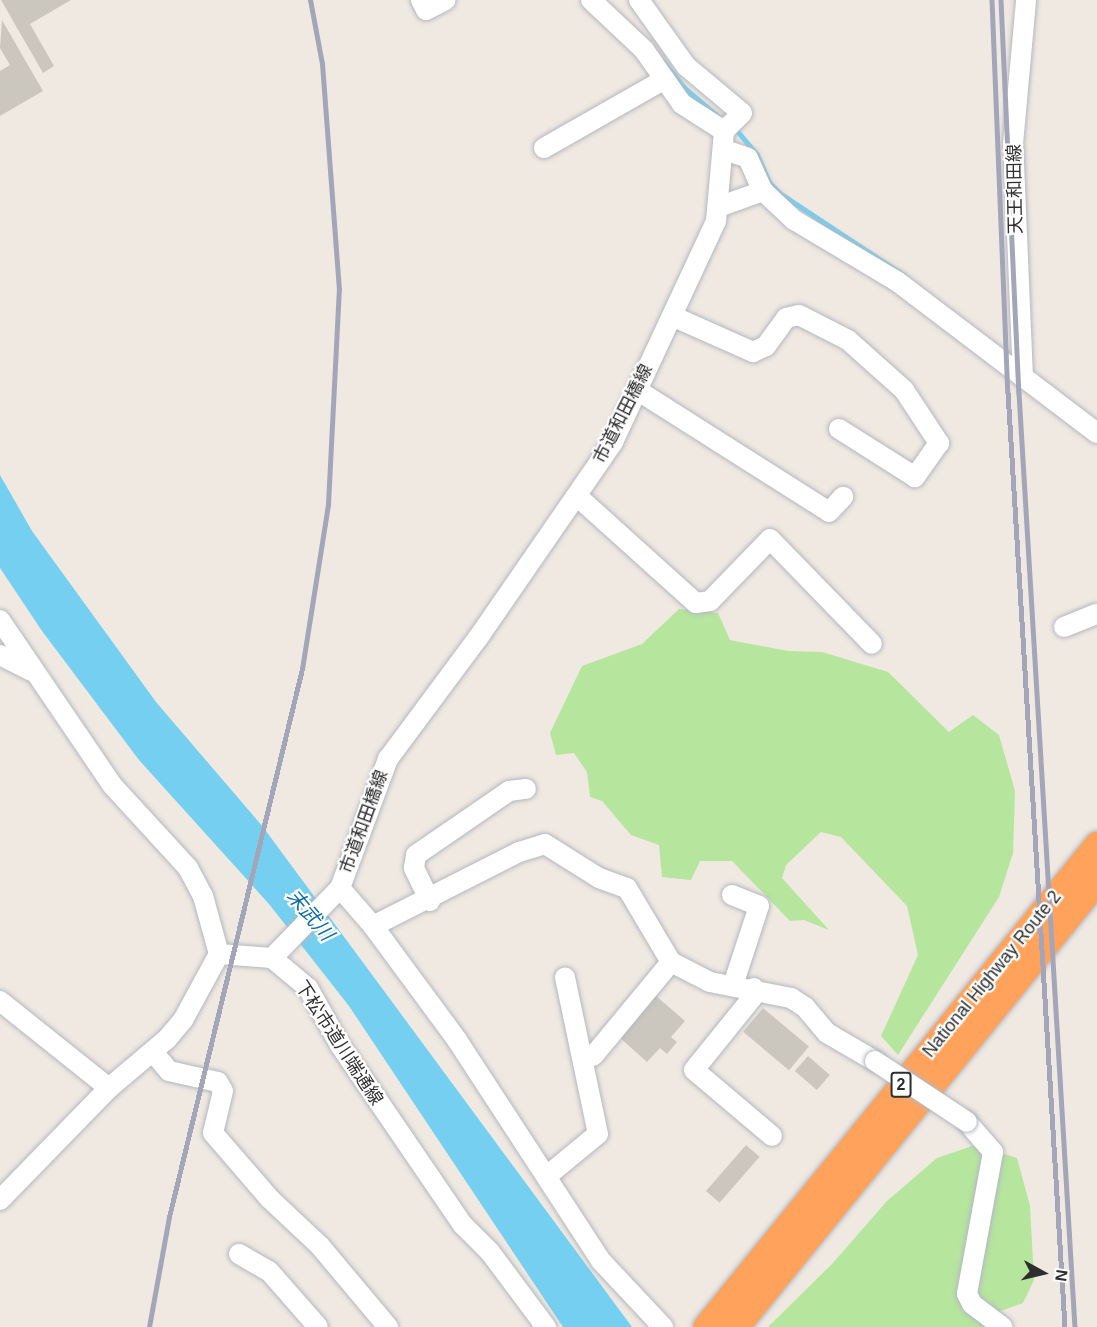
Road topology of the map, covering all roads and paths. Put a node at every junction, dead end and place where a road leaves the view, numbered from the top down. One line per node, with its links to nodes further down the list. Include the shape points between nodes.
1 (421, 0): 2 (street, via 426,10)
2 (446, 0)
3 (591, 0): 6 (street, via 644,50)
4 (639, 0): 7 (street, via 686,66 741,113)
5 (1026, 0): 12 (street, 天王和田線, via 1013,144)
6 (664, 79): 7 (street, via 682,104); 8 (street)
7 (728, 132): 9 (street, via 748,158); 10 (street, 市道和田橋線)
8 (544, 148)
9 (763, 192): 10 (street); 12 (street, via 794,220 898,282)
10 (721, 206): 11 (street, 市道和田橋線)
11 (672, 316): 13 (street, 市道和田橋線); 14 (street, via 753,352 766,346 786,318 799,315 848,340 904,390 939,443 915,477)
12 (1023, 378): 15 (street)
13 (637, 390): 16 (street, 市道和田橋線, via 613,442); 17 (street, via 829,512)
14 (839, 429)
15 (1097, 433)
16 (577, 496): 21 (street, via 696,603 710,601 770,539); 27 (street, 市道和田橋線, via 478,639 388,759)
17 (843, 497)
18 (1097, 614): 20 (street)
19 (0, 620): 23 (street)
20 (1064, 627)
21 (872, 644)
22 (0, 656): 23 (street)
23 (31, 670): 32 (street, via 112,786 188,868 203,896)
24 (526, 789): 29 (street, via 509,791 416,855 414,868)
25 (1097, 845): 49 (highway, National Highway Route 2 / 2)
26 (1097, 880): 50 (highway, National Highway Route 2 / 2)
27 (334, 894): 30 (street); 31 (street)
28 (732, 895): 35 (street, via 759,906)
29 (430, 901): 30 (street); 33 (street, via 519,852 545,844 599,878 627,888)
30 (373, 926): 42 (street, via 457,1040)
31 (276, 953): 32 (street); 47 (street, 下松市道川端通線, via 308,988 340,1045 450,1207)
32 (219, 954): 38 (street, via 183,1020)
33 (671, 962): 35 (street, via 692,975); 39 (street, via 594,1054)
34 (565, 977): 39 (street)
35 (733, 985): 36 (street)
36 (754, 988): 41 (street, via 752,998 694,1070); 51 (street, bridge, via 791,998 805,1007 827,1033 967,1122 993,1152 967,1294 972,1304)
37 (0, 1001): 40 (street)
38 (153, 1052): 40 (street); 46 (street, via 169,1071 219,1082 223,1091 213,1133 270,1198 320,1246)
39 (584, 1060): 42 (street, via 598,1134)
40 (109, 1088): 43 (street)
41 (772, 1136)
42 (547, 1176): 48 (street, via 602,1261)
43 (0, 1200)
44 (239, 1254): 45 (street, via 269,1271)
45 (318, 1327)
46 (388, 1327)
47 (546, 1327)
48 (663, 1327)
49 (706, 1327)
50 (735, 1327)
51 (1002, 1327)

